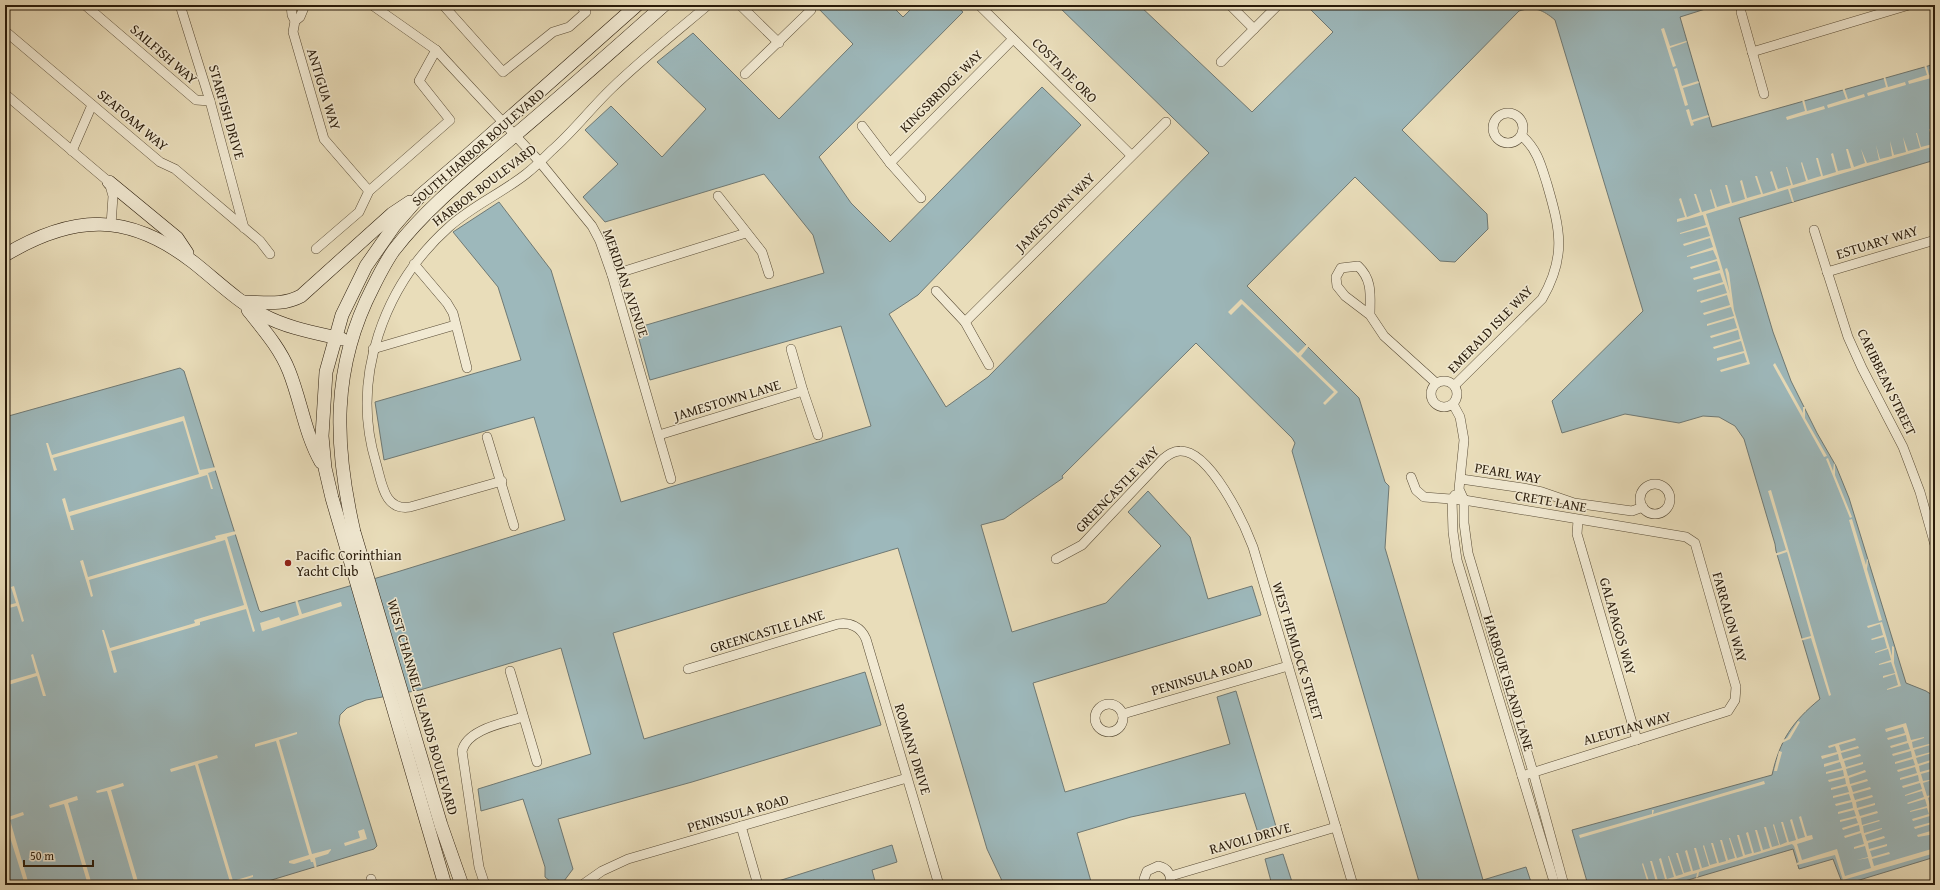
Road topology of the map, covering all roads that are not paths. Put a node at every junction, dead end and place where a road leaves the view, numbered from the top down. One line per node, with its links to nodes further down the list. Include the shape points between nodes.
1 (85, 5): 29 (street, SAILFISH WAY, via 196,100)
2 (180, 5): 29 (street, STARFISH DRIVE)
3 (372, 5): 23 (street, MERIDIAN AVENUE)
4 (443, 5): 5 (street, via 503,72 553,32 569,27 575,22 586,12)
5 (580, 5)
6 (637, 5): 31 (main road, SOUTH HARBOR BOULEVARD)
7 (664, 5): 34 (main road, SOUTH HARBOR BOULEVARD)
8 (708, 5): 38 (street, HARBOR BOULEVARD, via 612,88 552,151)
9 (740, 5): 22 (street)
10 (979, 5): 21 (street, COSTA DE ORO)
11 (1230, 5): 19 (street)
12 (1278, 5): 19 (street)
13 (1909, 5): 24 (street)
14 (291, 6): 15 (street); 18 (street, ANTIGUA WAY)
15 (304, 8): 18 (street)
16 (811, 10): 22 (street)
17 (1741, 12): 24 (street)
18 (295, 21): 41 (street, ANTIGUA WAY, via 293,32 324,139)
19 (1254, 29): 25 (street)
20 (5, 31): 30 (street, SEAFOAM WAY)
21 (1013, 38): 37 (street, COSTA DE ORO); 39 (street, KINGSBRIDGE WAY)
22 (779, 43): 26 (street)
23 (436, 50): 31 (street, MERIDIAN AVENUE); 41 (street, via 419,81 450,120)
24 (1752, 52): 28 (street)
25 (1221, 62)
26 (745, 74)
27 (5, 94): 36 (street)
28 (1764, 94)
29 (210, 101): 46 (street, STARFISH DRIVE)
30 (92, 105): 36 (street); 46 (street, SEAFOAM WAY, via 160,162 175,169)
31 (504, 122): 34 (street, MERIDIAN AVENUE); 42 (main road, SOUTH HARBOR BOULEVARD)
32 (1166, 122): 37 (street, JAMESTOWN WAY)
33 (862, 126): 39 (street)
34 (516, 135): 38 (street, MERIDIAN AVENUE); 64 (main road, SOUTH HARBOR BOULEVARD, via 454,187 393,251 362,307)
35 (1522, 136): 70 (street, EMERALD ISLE WAY, via 1531,144 1540,162 1557,222 1559,240 1556,268 1542,299)
36 (72, 151): 40 (street)
37 (1131, 155): 61 (street, JAMESTOWN WAY)
38 (539, 161): 54 (street, HARBOR BOULEVARD, via 527,173 450,226); 57 (street, MERIDIAN AVENUE, via 592,226)
39 (890, 163): 44 (street)
40 (109, 182): 45 (street, via 113,196); 53 (main road, via 177,238)
41 (369, 191): 50 (street, via 359,212)
42 (420, 196): 59 (main road, via 392,214 302,296 276,304); 63 (main road, SOUTH HARBOR BOULEVARD, via 366,266 343,312)
43 (718, 196): 48 (street)
44 (921, 198)
45 (111, 225): 52 (main road, via 70,227 48,233); 53 (main road, via 151,235)
46 (244, 228): 51 (street, SEAFOAM WAY, via 260,241)
47 (1814, 230): 55 (street, CARIBBEAN STREET)
48 (746, 233): 56 (street, via 762,252); 57 (street)
49 (1935, 240): 55 (street, ESTUARY WAY)
50 (316, 249)
51 (270, 254)
52 (5, 255)
53 (194, 263): 59 (main road)
54 (414, 264): 62 (street, via 447,303 453,313); 65 (street, HARBOR BOULEVARD, via 395,294)
55 (1827, 272): 90 (street, CARIBBEAN STREET, via 1848,337 1913,470)
56 (769, 274)
57 (612, 275): 73 (street, MERIDIAN AVENUE)
58 (936, 291): 61 (street)
59 (243, 302): 63 (main road, via 277,322); 77 (main road, via 278,349 289,370 316,453)
60 (1370, 314): 60 (street, via 1370,285 1366,274 1358,266 1341,268 1336,277 1337,286 1345,296); 69 (street, via 1384,336)
61 (965, 322): 67 (street)
62 (455, 325): 65 (street); 68 (street)
63 (335, 337): 64 (main road); 77 (main road, WEST CHANNEL ISLANDS BOULEVARD, via 326,372 323,400 322,436)
64 (350, 341): 88 (main road, WEST CHANNEL ISLANDS BOULEVARD, via 339,409 341,470)
65 (373, 349): 81 (street, HARBOR BOULEVARD, via 367,415 371,448 385,492 393,506 410,507)
66 (791, 349): 71 (street, JAMESTOWN LANE)
67 (989, 365)
68 (467, 368)
69 (1436, 383): 70 (street, via 1448,381); 72 (street, via 1431,391 1433,401 1440,407 1449,407)
70 (1455, 385): 72 (street, via 1458,393)
71 (803, 391): 73 (street, JAMESTOWN LANE); 74 (street, JAMESTOWN LANE)
72 (1453, 404): 80 (street, HARBOUR ISLAND LANE, via 1460,417 1464,440)
73 (659, 435): 79 (street, MERIDIAN AVENUE)
74 (818, 435)
75 (487, 437): 81 (street)
76 (1177, 452): 91 (street, GREENCASTLE WAY, via 1163,459 1082,545); 93 (street, WEST HEMLOCK STREET, via 1187,452 1198,457 1236,508 1253,547)
77 (325, 468): 88 (main road, WEST CHANNEL ISLANDS BOULEVARD)
78 (1411, 477): 83 (street, CRETE LANE, via 1416,490 1424,497)
79 (671, 479)
80 (1461, 479): 82 (street, HARBOUR ISLAND LANE); 85 (street, PEARL WAY, via 1542,492 1574,503 1632,511)
81 (502, 480): 87 (street)
82 (1460, 490): 83 (street); 84 (street, HARBOUR ISLAND LANE)
83 (1452, 499): 84 (street, CRETE LANE); 102 (street, HARBOUR ISLAND LANE, via 1457,560)
84 (1464, 500): 86 (street, CRETE LANE); 101 (street, HARBOUR ISLAND LANE, via 1468,553)
85 (1643, 507)
86 (1578, 520): 89 (street, CRETE LANE, via 1686,537); 99 (street, GALAPAGOS WAY, via 1577,534)
87 (514, 526)
88 (348, 534): 107 (main road, WEST CHANNEL ISLANDS BOULEVARD, via 403,746); 108 (main road, WEST CHANNEL ISLANDS BOULEVARD)
89 (1694, 543): 96 (street, FARRALON WAY, via 1736,687)
90 (1935, 545)
91 (1056, 559)
92 (854, 625): 94 (street, GREENCASTLE LANE, via 838,624); 103 (street, ROMANY DRIVE, via 866,639)
93 (1288, 666): 97 (street, PENINSULA ROAD); 105 (street, WEST HEMLOCK STREET)
94 (688, 669)
95 (510, 671): 98 (street)
96 (1735, 700): 99 (street, ALEUTIAN WAY, via 1728,711)
97 (1123, 714)
98 (523, 716): 100 (street); 109 (street, via 474,734 462,748 461,756 478,859)
99 (1637, 740): 101 (street, ALEUTIAN WAY)
100 (537, 762)
101 (1533, 772): 102 (street, ALEUTIAN WAY); 116 (street, HARBOUR ISLAND LANE)
102 (1522, 776): 115 (street, HARBOUR ISLAND LANE)
103 (907, 778): 104 (street, PENINSULA ROAD); 112 (street, ROMANY DRIVE)
104 (741, 826): 110 (street, PENINSULA ROAD, via 628,859 602,871); 111 (street)
105 (1336, 827): 106 (street, RAVOLI DRIVE); 114 (street, WEST HEMLOCK STREET)
106 (1170, 880): 113 (street, RAVOLI DRIVE, via 1169,872 1162,867 1154,866 1145,874)
107 (444, 885)
108 (462, 885)
109 (485, 885)
110 (582, 885)
111 (758, 885)
112 (939, 885)
113 (1145, 885)
114 (1353, 885)
115 (1555, 885)
116 (1564, 885)

